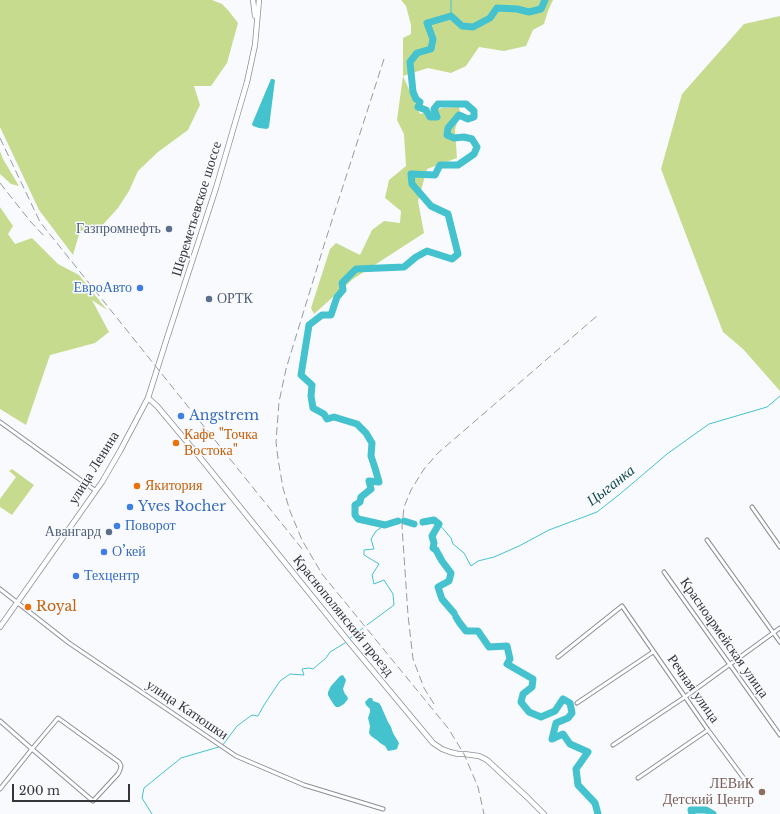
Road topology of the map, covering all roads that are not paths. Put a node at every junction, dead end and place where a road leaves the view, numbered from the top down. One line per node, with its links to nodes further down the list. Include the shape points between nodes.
1 (253, 0): 3 (main road)
2 (259, 0): 3 (main road)
3 (257, 24): 4 (main road, Шереметьевское шоссе, via 246,87)
4 (148, 398): 6 (main road, улица Ленина); 31 (main road, Краснополянский проезд, via 198,455 433,743 450,752 479,756 487,760)
5 (0, 422): 6 (street)
6 (96, 491): 12 (main road, улица Ленина)
7 (752, 507): 9 (street)
8 (707, 540): 15 (street)
9 (780, 547)
10 (664, 572): 19 (street, Красноармейская улица)
11 (0, 589): 12 (street, улица Катюшки)
12 (17, 602): 13 (main road, улица Ленина); 30 (street, улица Катюшки, via 69,643 236,756 304,785)
13 (0, 626)
14 (780, 628): 15 (street)
15 (774, 633): 16 (street); 19 (street)
16 (780, 642)
17 (653, 652): 18 (street, Речная улица, via 622,606); 20 (street, Речная улица); 21 (street)
18 (558, 657)
19 (730, 664): 20 (street); 24 (street, Красноармейская улица)
20 (685, 697): 23 (street, Речная улица); 25 (street)
21 (577, 703)
22 (0, 721): 26 (street)
23 (708, 730): 27 (street); 28 (street, Речная улица)
24 (780, 735)
25 (613, 745)
26 (32, 750): 26 (street, via 58,718 121,766 93,801); 29 (street)
27 (638, 778)
28 (748, 784)
29 (0, 789)
30 (383, 809)
31 (544, 814)

